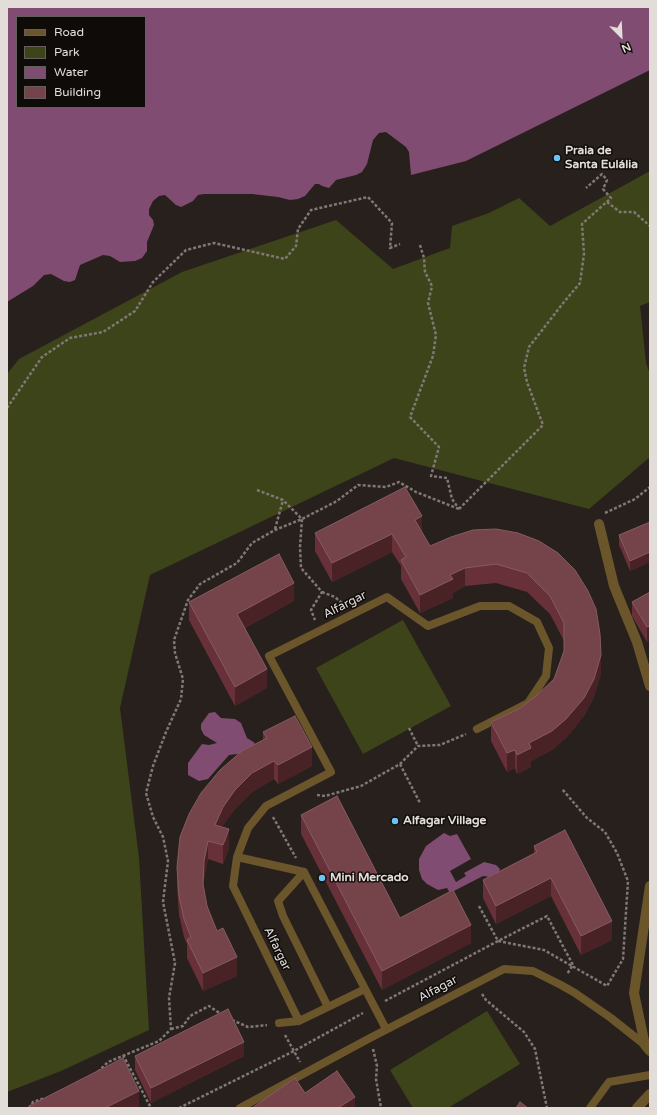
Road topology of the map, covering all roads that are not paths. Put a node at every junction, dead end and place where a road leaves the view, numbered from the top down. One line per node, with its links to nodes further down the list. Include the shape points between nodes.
1 (599, 524): 2 (street, via 614,586 628,609)
2 (650, 686)
3 (477, 729): 4 (lane, Alfargar, via 528,703 546,676 550,648 537,622 509,606 480,606 428,626 387,597 270,656 331,772 266,806 248,828)
4 (237, 857): 5 (lane); 9 (lane, Alfargar, via 233,886)
5 (304, 872): 7 (lane); 8 (lane, Alfargar, via 278,901)
6 (650, 886): 12 (street, via 634,993)
7 (364, 988): 8 (lane); 11 (lane)
8 (328, 1007): 9 (lane)
9 (299, 1021): 10 (lane)
10 (280, 1023)
11 (386, 1030): 12 (lane, Alfagar, via 504,969 534,971 575,993); 15 (lane, Alfagar)
12 (647, 1048)
13 (650, 1075): 16 (lane, via 609,1082)
14 (650, 1094): 17 (street)
15 (240, 1108)
16 (590, 1108)
17 (638, 1108)

